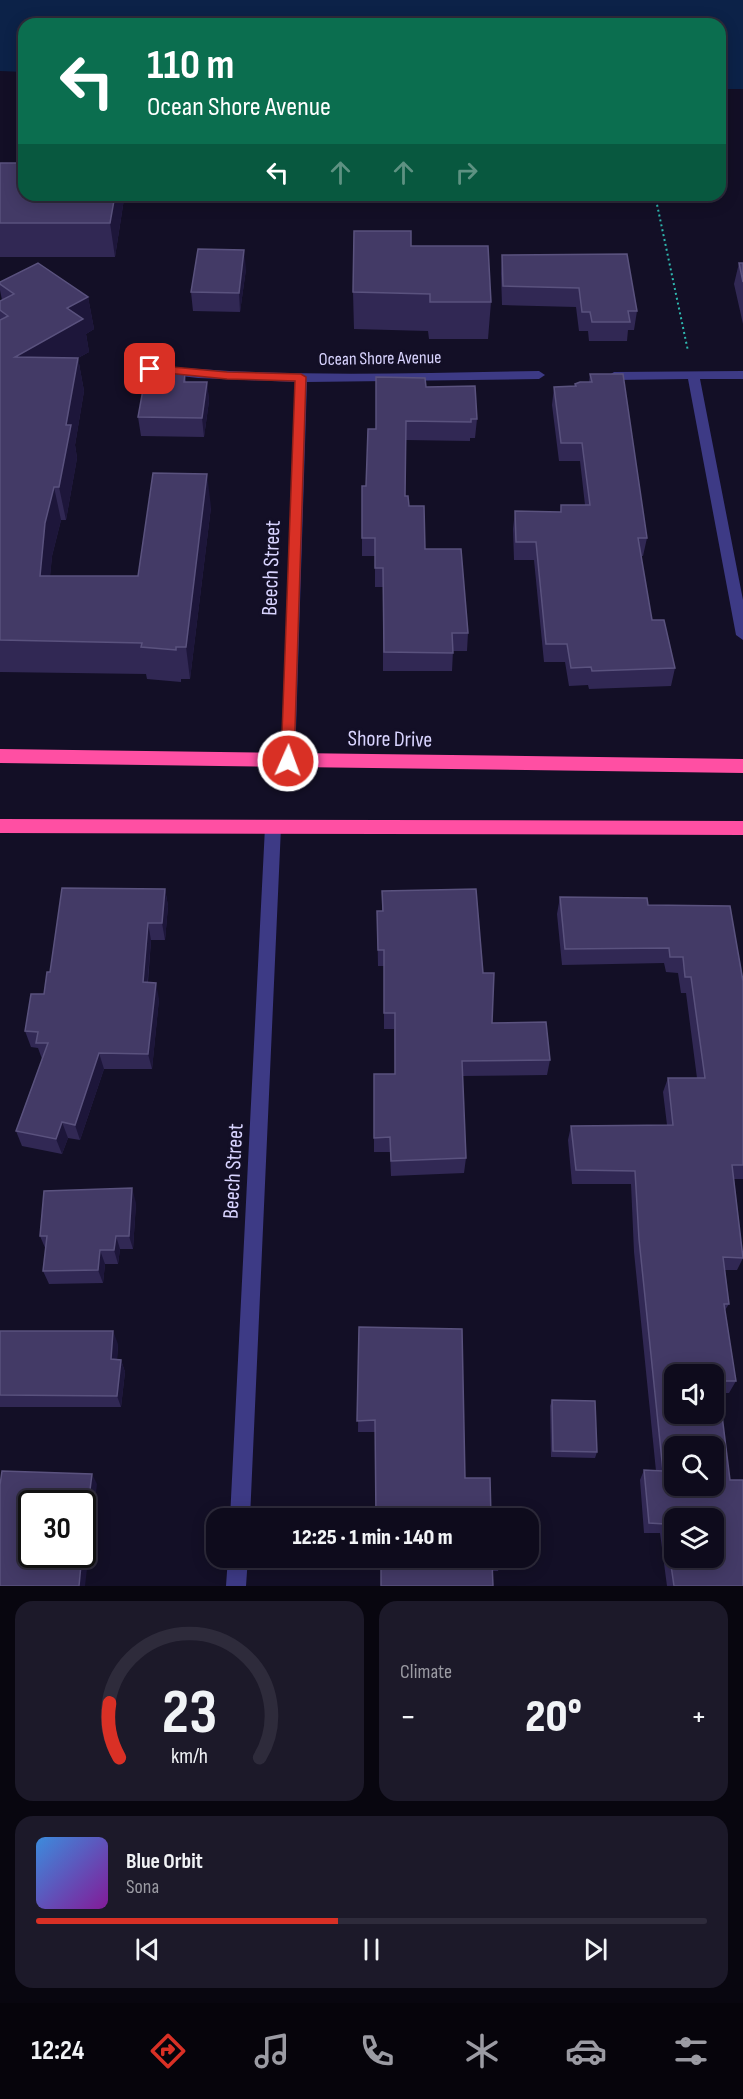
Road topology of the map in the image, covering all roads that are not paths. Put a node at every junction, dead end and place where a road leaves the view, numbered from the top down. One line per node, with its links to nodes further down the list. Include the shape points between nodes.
1 (150, 369): 6 (street, Ocean Shore Avenue)
2 (539, 375): 6 (street, Ocean Shore Avenue)
3 (693, 375): 4 (street); 5 (street); 7 (street)
4 (743, 375)
5 (614, 376)
6 (301, 377): 9 (street, Beech Street)
7 (743, 634)
8 (0, 756): 9 (highway, Shore Drive)
9 (288, 761): 10 (highway, Shore Drive)
10 (743, 766)
11 (0, 826): 12 (highway)
12 (273, 827): 13 (highway); 14 (street, Beech Street)
13 (743, 828)
14 (240, 1508)
15 (237, 1568): 16 (street)
16 (236, 1586)

